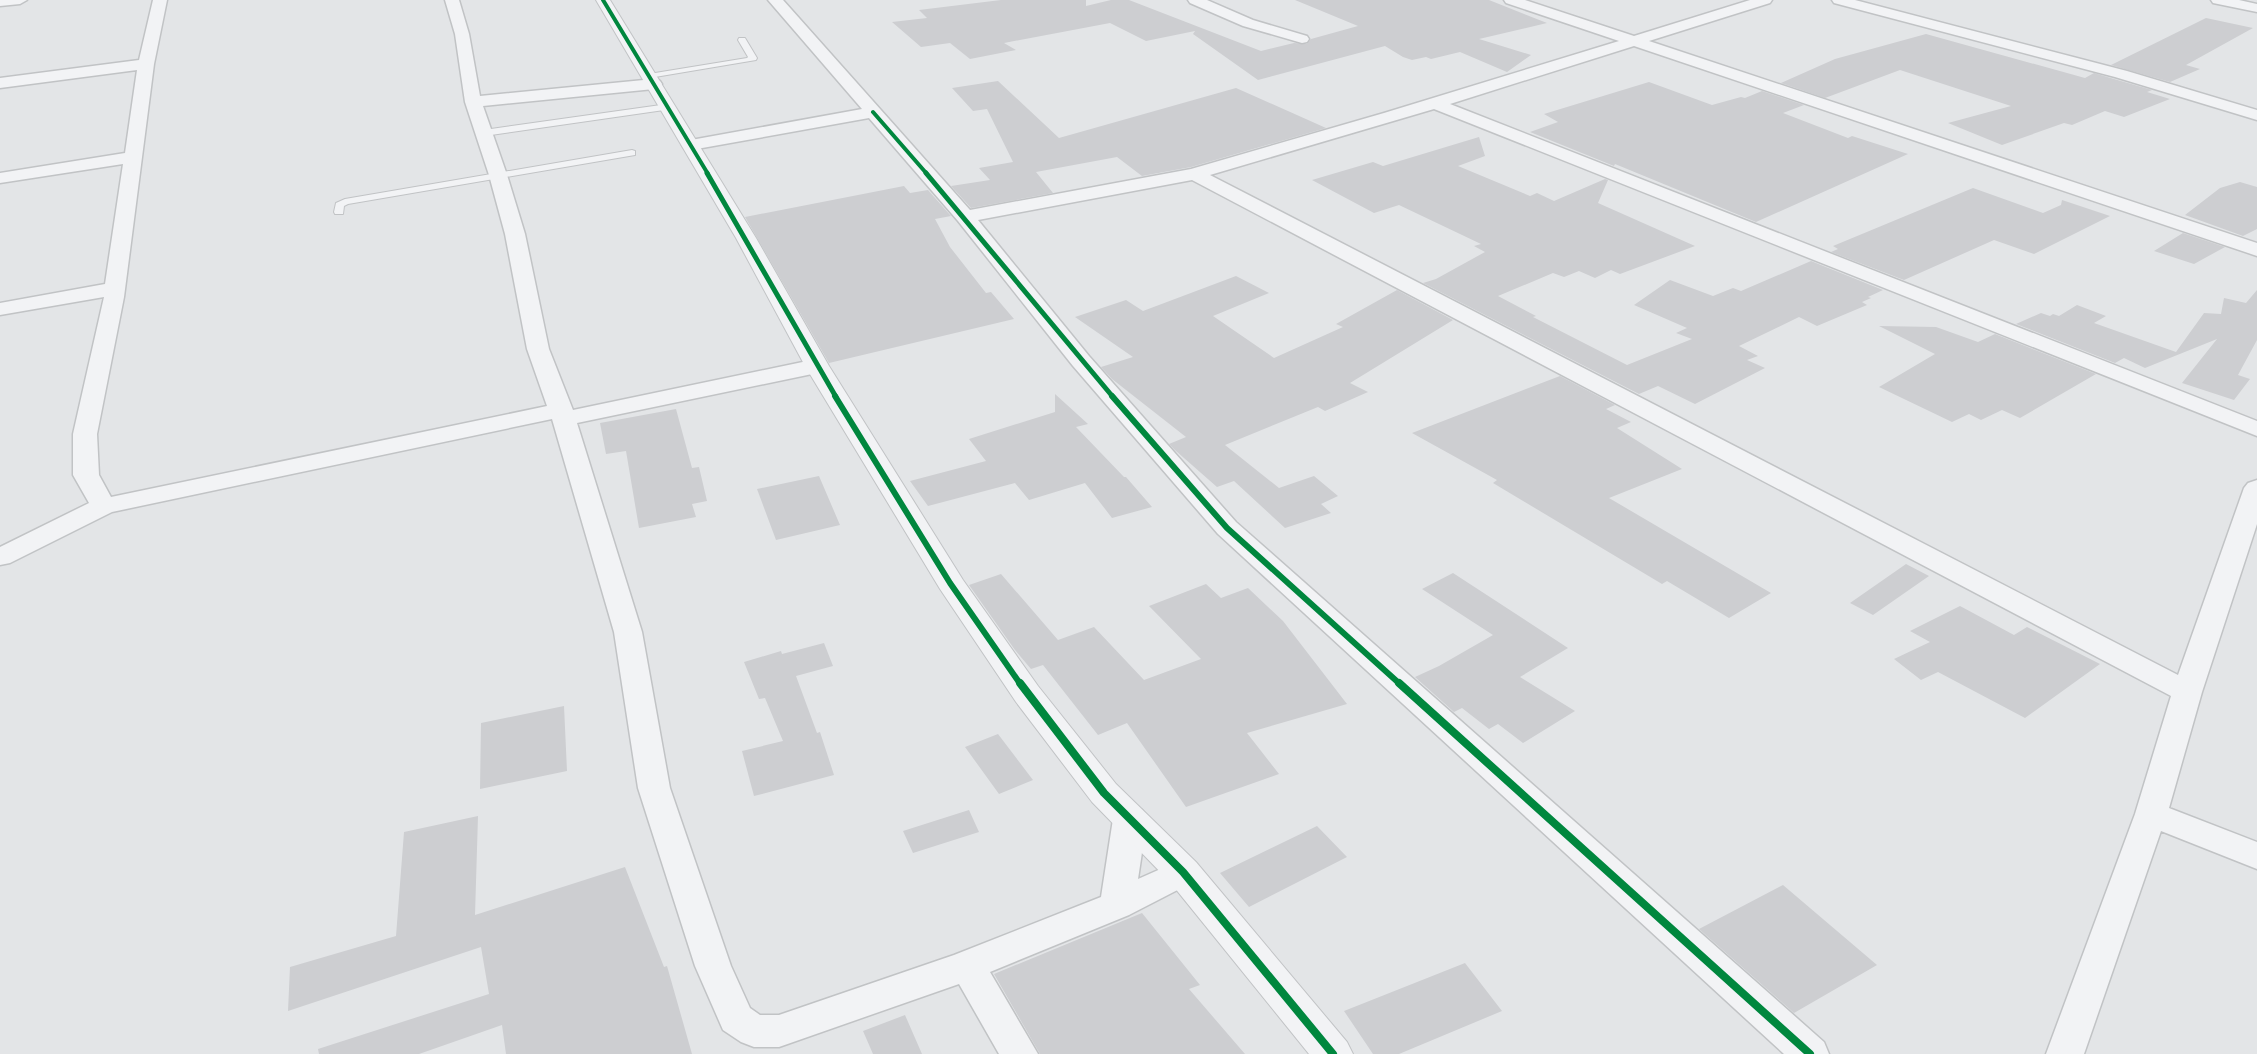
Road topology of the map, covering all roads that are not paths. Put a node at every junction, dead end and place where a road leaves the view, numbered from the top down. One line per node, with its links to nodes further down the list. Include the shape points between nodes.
1 (20, 0): 11 (street)
2 (160, 0): 16 (street)
3 (452, 0): 19 (street, via 462,34)
4 (607, 0): 18 (street)
5 (775, 0): 21 (street)
6 (1195, 0): 13 (street, via 1248,23)
7 (1511, 0): 15 (street)
8 (1765, 0): 15 (street)
9 (1839, 0): 22 (street, via 2120,74)
10 (2218, 0): 12 (street)
11 (0, 2)
12 (2257, 8)
13 (1302, 39)
14 (742, 40): 18 (lane, via 753,58)
15 (1637, 40): 20 (street); 32 (street)
16 (146, 64): 17 (street); 26 (street)
17 (0, 83)
18 (657, 89): 19 (street); 23 (lane); 24 (street)
19 (473, 102): 23 (street)
20 (1434, 103): 27 (street); 37 (street)
21 (874, 112): 24 (street); 31 (street)
22 (2257, 115)
23 (484, 133): 28 (street)
24 (691, 145): 35 (street)
25 (632, 153): 28 (lane)
26 (133, 158): 29 (street); 33 (street)
27 (1194, 174): 31 (street); 41 (street)
28 (498, 176): 30 (lane, via 346,202 339,205); 36 (street, via 515,234 538,349)
29 (0, 178)
30 (339, 212)
31 (965, 217): 50 (street, via 1081,361 1227,528)
32 (2257, 250)
33 (114, 289): 34 (street); 39 (street, via 85,434 86,475)
34 (0, 309)
35 (817, 366): 36 (street); 43 (street, via 950,583 1027,694 1104,793)
36 (563, 414): 39 (street); 47 (street, via 628,632 654,788 713,966 736,1019 754,1031 779,1031 897,993)
37 (2257, 428)
38 (2255, 502): 41 (street, via 2220,591)
39 (104, 506): 40 (street)
40 (0, 557)
41 (2186, 692): 42 (street)
42 (2151, 814): 44 (street); 51 (street)
43 (1130, 819): 45 (street); 46 (street)
44 (2257, 856)
45 (1183, 872): 46 (street); 49 (street)
46 (1117, 905): 47 (street)
47 (967, 966): 48 (street)
48 (1019, 1054)
49 (1333, 1054)
50 (1810, 1054)
51 (2065, 1054)

